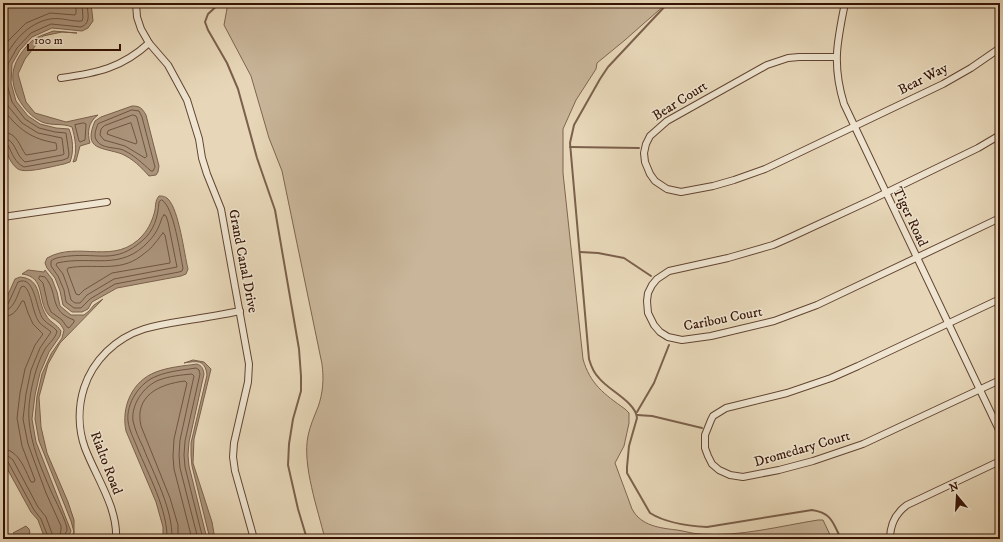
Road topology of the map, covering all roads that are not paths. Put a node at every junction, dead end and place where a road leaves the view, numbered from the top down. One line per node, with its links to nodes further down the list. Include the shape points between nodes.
1 (136, 3): 3 (street, Grand Canal Drive, via 138,23)
2 (845, 3): 5 (street, Tiger Road)
3 (149, 43): 6 (street, via 138,53 101,72); 15 (street, Grand Canal Drive, via 168,65 187,100 207,174 222,209)
4 (1000, 48): 7 (street, Bear Way, via 943,84)
5 (836, 57): 7 (street, Tiger Road, via 841,96); 7 (street, Bear Court, via 788,58 757,70 657,129 646,144 644,162 660,186 674,191 684,191 713,186 755,173)
6 (61, 78)
7 (853, 127): 9 (street, Tiger Road)
8 (1000, 135): 9 (street, Caribou Court)
9 (885, 192): 13 (street, Tiger Road); 13 (street, Caribou Court, via 773,245 728,258 676,268 663,274 654,282 648,293 647,309 652,321 664,335 682,340 750,327 817,305)
10 (107, 202): 11 (street)
11 (3, 217)
12 (1000, 218): 13 (street, Caribou Court)
13 (916, 258): 16 (street, Tiger Road)
14 (1000, 299): 16 (street, Dromedary Court)
15 (240, 311): 21 (street, Rialto Road, via 137,331 109,348 91,371 80,403 81,430 114,516); 22 (street, Grand Canal Drive, via 249,371 233,457)
16 (948, 324): 18 (street, Tiger Road); 18 (street, Dromedary Court, via 831,378 721,411 713,416 707,427 704,440 708,456 719,470 730,476 743,477 779,470 863,444)
17 (1000, 380): 18 (street, Dromedary Court)
18 (980, 389): 19 (street, Tiger Road)
19 (1000, 432)
20 (1000, 461): 23 (street, via 908,505 895,517)
21 (116, 539)
22 (254, 539)
23 (890, 539)

